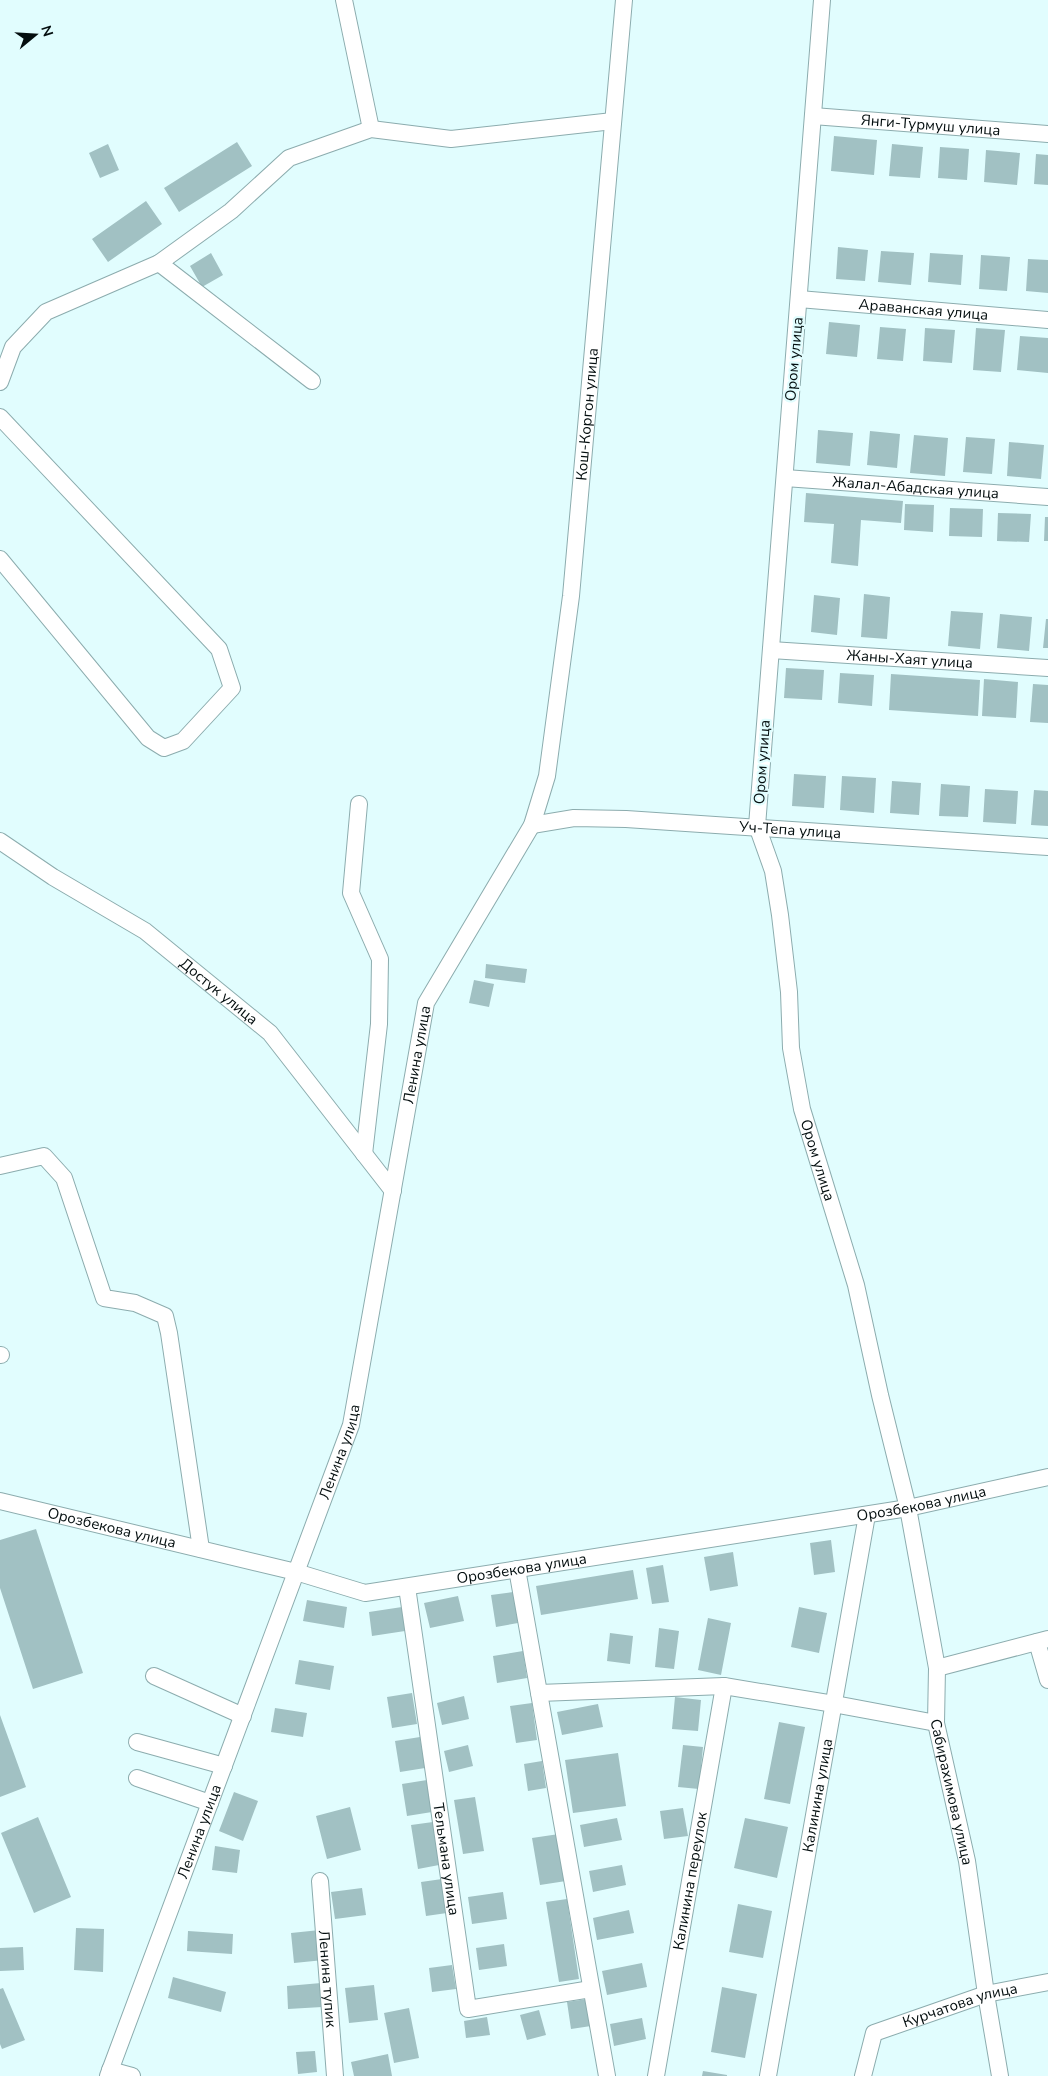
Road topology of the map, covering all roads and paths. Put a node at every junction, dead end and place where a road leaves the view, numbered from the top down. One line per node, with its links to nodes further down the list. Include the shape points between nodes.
1 (344, 0): 6 (street)
2 (624, 0): 5 (street, Кош-Коргон улица)
3 (822, 0): 4 (street, Ором улица)
4 (813, 116): 7 (street, Янги-Турмуш улица); 9 (street, Ором улица)
5 (613, 121): 6 (street, via 451,139); 20 (street, Кош-Коргон улица, via 571,596 547,776)
6 (371, 129): 8 (street, via 289,158 232,210)
7 (1048, 134)
8 (159, 264): 11 (street); 12 (street, via 46,312 13,346)
9 (799, 299): 10 (street, Араванская улица); 14 (street, Ором улица)
10 (1048, 320)
11 (312, 381)
12 (0, 382)
13 (0, 417): 16 (street, via 219,649 232,688 183,741 164,748 148,738)
14 (785, 478): 15 (street, Жалал-Абадская улица); 17 (street, Ором улица)
15 (1048, 497)
16 (0, 559)
17 (771, 650): 18 (street, Жаны-Хаят улица); 21 (street, Ором улица)
18 (1048, 668)
19 (359, 804): 24 (street, via 351,893 380,960 379,1024)
20 (532, 825): 21 (street, Уч-Тепа улица, via 574,818 618,818); 26 (street, Ленина улица, via 426,1003)
21 (757, 826): 23 (street, Уч-Тепа улица); 29 (street, Ором улица, via 773,871 780,915 790,992 792,1048 802,1109 856,1285)
22 (0, 841): 24 (street, Достук улица, via 53,877 145,931 270,1033)
23 (1048, 847)
24 (364, 1154): 26 (street, Достук улица)
25 (0, 1166): 31 (street, via 44,1156 64,1178 104,1298 135,1303 165,1316)
26 (392, 1191): 33 (street, Ленина улица, via 351,1426)
27 (1048, 1477): 29 (street, Орозбекова улица)
28 (0, 1501): 31 (street, Орозбекова улица)
29 (908, 1508): 30 (street, Орозбекова улица); 36 (street, Сабирахимова улица)
30 (867, 1515): 32 (street, Орозбекова улица); 41 (street, Калинина улица)
31 (200, 1549): 33 (street, Орозбекова улица)
32 (518, 1569): 34 (street, Орозбекова улица); 40 (street)
33 (296, 1572): 34 (street, Орозбекова улица, via 365,1593); 42 (street, Ленина улица)
34 (407, 1586): 50 (street, Тельмана улица, via 468,2009)
35 (1043, 1641): 36 (street); 38 (street)
36 (937, 1668): 43 (street, Сабирахимова улица)
37 (154, 1676): 42 (street)
38 (1048, 1680)
39 (724, 1686): 40 (street); 41 (street); 56 (street, Калинина переулок)
40 (539, 1693): 50 (street)
41 (834, 1704): 43 (street); 57 (street, Калинина улица)
42 (243, 1716): 45 (street, Ленина улица)
43 (936, 1723): 51 (street, Сабирахимова улица, via 967,1861)
44 (137, 1742): 45 (street)
45 (224, 1766): 47 (street, Ленина улица)
46 (137, 1778): 47 (street)
47 (210, 1803): 52 (street, Ленина улица)
48 (320, 1881): 54 (street, Ленина тупик)
49 (1048, 1982): 51 (street, Курчатова улица)
50 (592, 1989): 55 (street)
51 (986, 1994): 58 (street, Курчатова улица, via 874,2032); 59 (street, Сабирахимова улица)
52 (109, 2073): 53 (street)
53 (132, 2076)
54 (335, 2076)
55 (607, 2076)
56 (656, 2076)
57 (768, 2076)
58 (863, 2076)
59 (1000, 2076)

